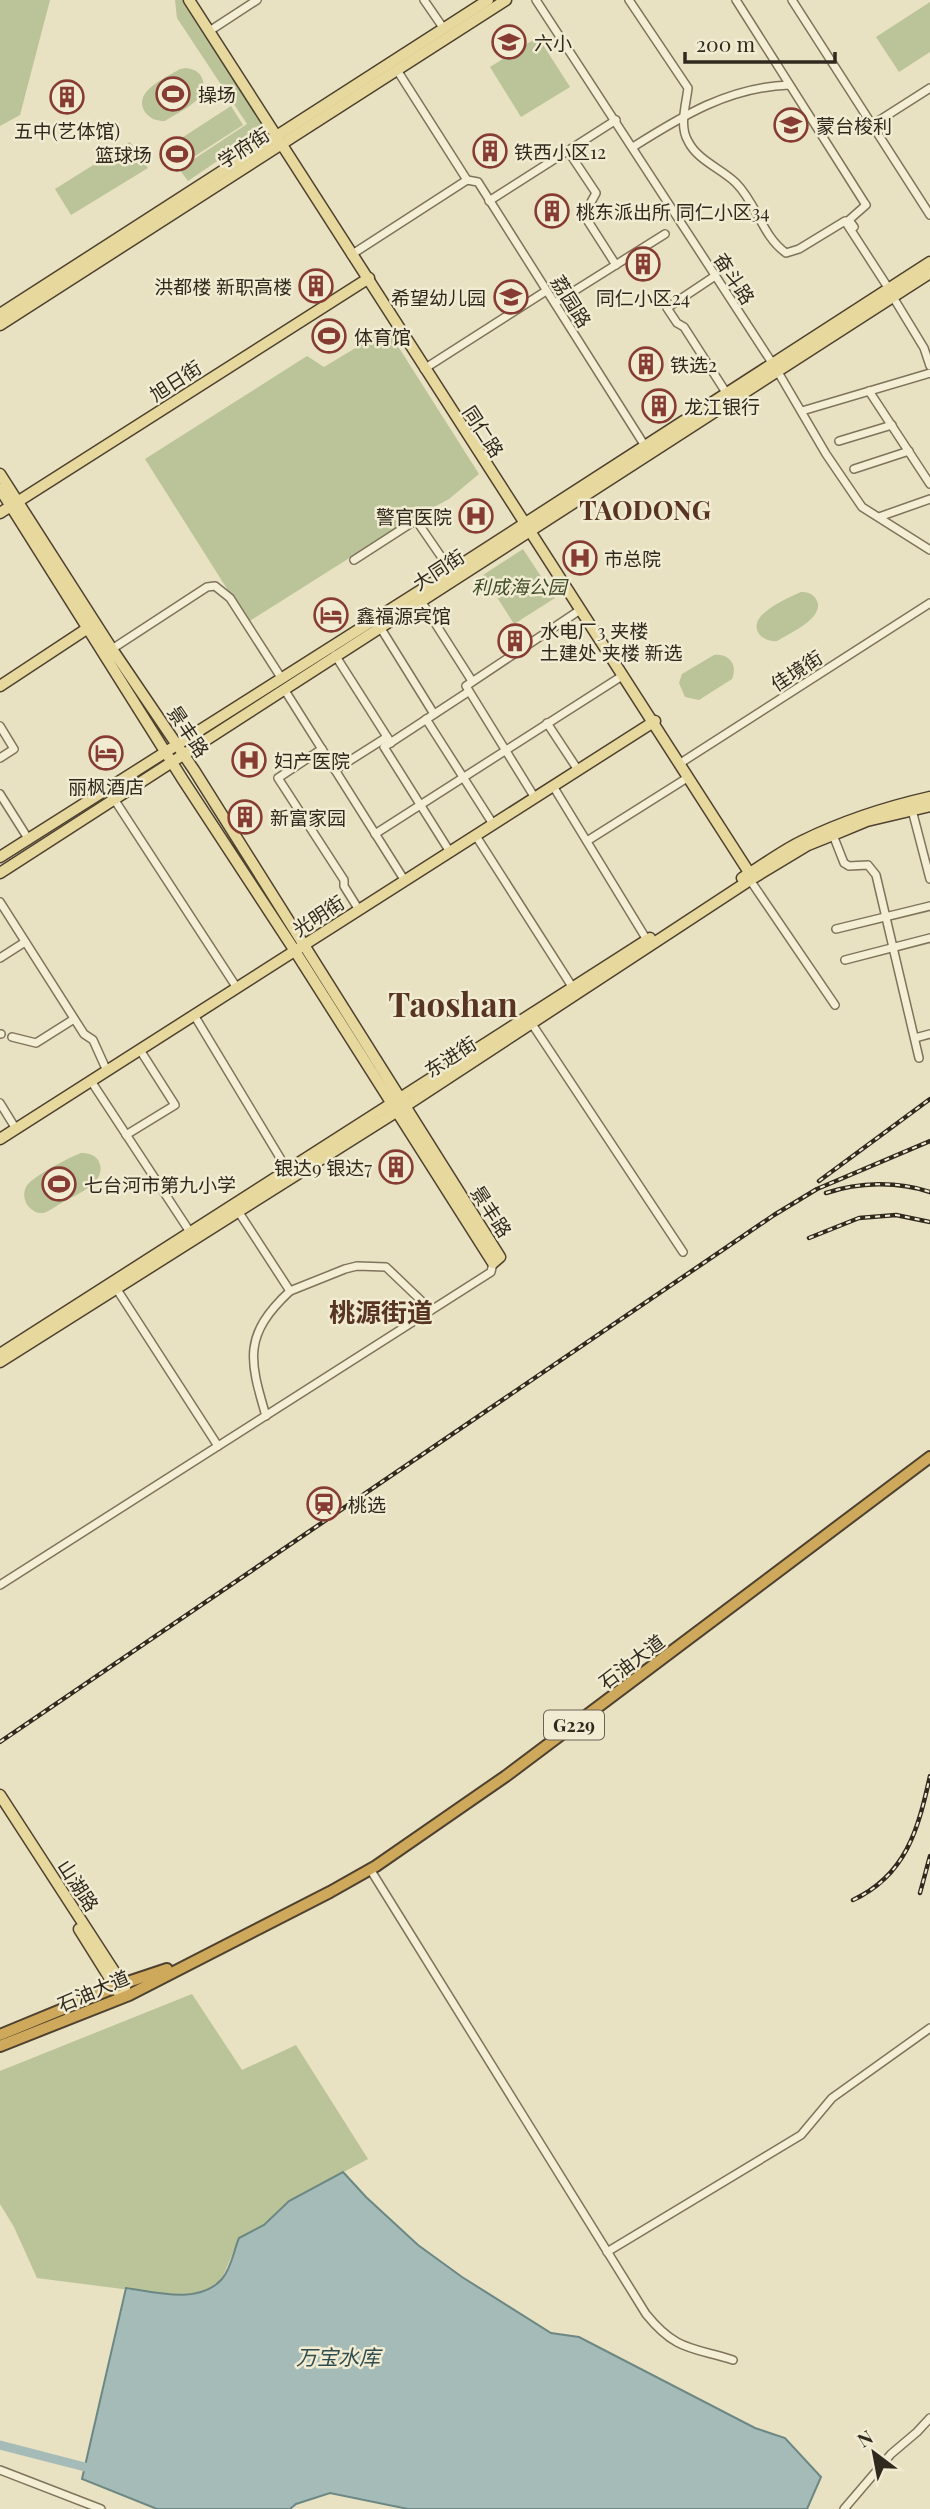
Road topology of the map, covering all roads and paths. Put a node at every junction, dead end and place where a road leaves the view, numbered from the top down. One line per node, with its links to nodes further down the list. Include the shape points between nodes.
1 (190, 0): 11 (main road, 同仁路); 18 (main road, 同仁路)
2 (257, 0): 11 (street)
3 (424, 0): 10 (street)
4 (488, 0): 10 (main road, 学府街)
5 (506, 0): 12 (main road, 学府街)
6 (536, 0): 16 (street, 奋斗路)
7 (736, 0): 13 (street)
8 (792, 0): 17 (street)
9 (634, 2): 15 (street, via 688,88)
10 (444, 29): 18 (main road, 学府街)
11 (211, 30): 18 (main road, 同仁路)
12 (397, 70): 18 (main road, 学府街); 21 (street, 荔园路)
13 (789, 85): 15 (street, via 730,96); 32 (street, via 866,205 849,219)
14 (930, 88): 17 (street)
15 (685, 114): 19 (street); 32 (street, via 684,134 689,144 749,198 778,248 786,253 799,249 845,221)
16 (616, 120): 19 (street, 奋斗路); 20 (street)
17 (872, 125): 23 (street)
18 (279, 140): 25 (main road, 同仁路); 34 (main road, 学府街); 35 (main road, 学府街)
19 (633, 147): 29 (street, 奋斗路)
20 (568, 151): 22 (street); 27 (street, via 596,193 584,215)
21 (467, 180): 22 (street, 荔园路, via 478,182); 25 (street)
22 (489, 201): 31 (street, 荔园路)
23 (930, 215)
24 (665, 234): 27 (street)
25 (353, 254): 30 (main road, 同仁路)
26 (930, 262): 32 (main road, 大同街)
27 (616, 265): 33 (street)
28 (930, 273): 32 (main road, 大同街)
29 (715, 276): 38 (street, 奋斗路); 41 (street, via 667,308)
30 (368, 278): 37 (main road, 同仁路); 52 (main road, 旭日街)
31 (547, 291): 33 (street, 荔园路); 37 (street)
32 (891, 291): 36 (street); 38 (main road, 大同街)
33 (555, 303): 45 (street, 荔园路)
34 (0, 314)
35 (0, 325)
36 (930, 366)
37 (426, 368): 55 (main road, 同仁路)
38 (775, 368): 41 (main road, 大同街); 42 (street, 奋斗路); 55 (main road, 大同街)
39 (930, 373): 40 (street)
40 (869, 391): 42 (street); 43 (street)
41 (727, 394): 45 (main road, 大同街)
42 (802, 411): 54 (street, 奋斗路, via 862,507)
43 (892, 425): 44 (street); 46 (street)
44 (839, 441)
45 (645, 446): 55 (main road, 大同街)
46 (909, 452): 47 (street); 49 (street)
47 (854, 469)
48 (0, 474): 52 (main road, 景丰路)
49 (930, 484)
50 (0, 489): 52 (main road, 景丰路)
51 (930, 499): 54 (street)
52 (14, 504): 53 (main road, 旭日街); 63 (main road, 景丰路); 64 (main road, 景丰路)
53 (0, 513)
54 (880, 517): 56 (street, 奋斗路)
55 (529, 526): 58 (main road, 大同街); 59 (main road, 大同街); 61 (main road, 同仁路); 73 (main road, 同仁路)
56 (930, 550)
57 (354, 559): 58 (street, via 416,520)
58 (451, 571): 68 (main road, 大同街)
59 (421, 601): 62 (main road, 大同街); 67 (street)
60 (930, 603): 82 (street, 佳境街)
61 (580, 610): 66 (main road, 同仁路); 67 (street)
62 (380, 627): 65 (main road, 大同街); 71 (street)
63 (88, 628): 69 (main road); 80 (main road, 景丰路)
64 (112, 649): 68 (street, via 215,586 230,598); 77 (main road, 景丰路)
65 (335, 656): 68 (main road, 大同街); 76 (street)
66 (622, 676): 73 (main road, 同仁路); 74 (street)
67 (472, 681): 70 (street, via 466,685)
68 (283, 684): 77 (main road, 大同街); 78 (street)
69 (0, 686)
70 (468, 692): 71 (street); 79 (street)
71 (434, 713): 72 (street)
72 (426, 719): 76 (street); 85 (street)
73 (654, 722): 82 (main road, 同仁路); 84 (main road, 光明街)
74 (547, 723): 79 (street); 84 (street)
75 (0, 726): 81 (street, via 14,749)
76 (389, 740): 83 (street); 92 (street, via 384,747)
77 (180, 750): 80 (main road, 大同街); 117 (main road, 景丰路)
78 (322, 750): 83 (street); 110 (street, via 278,778)
79 (505, 750): 85 (street); 90 (street)
80 (169, 757): 91 (main road, 大同街); 99 (main road, 大同街); 117 (main road, 景丰路)
81 (0, 758)
82 (680, 763): 86 (main road, 同仁路); 105 (main road, 同仁路)
83 (335, 770): 96 (street)
84 (578, 770): 87 (main road, 光明街)
85 (462, 778): 92 (street); 95 (street)
86 (687, 778): 100 (street); 105 (main road, 同仁路)
87 (553, 786): 90 (main road, 光明街); 100 (street)
88 (0, 794): 99 (street)
89 (930, 797): 105 (main road, 东进街, via 850,820 800,842)
90 (535, 798): 95 (main road, 光明街)
91 (114, 799): 104 (main road, 大同街); 120 (street)
92 (420, 805): 96 (street); 102 (street)
93 (930, 806): 94 (main road, 东进街)
94 (912, 810): 98 (main road, 东进街); 101 (street)
95 (493, 824): 97 (main road, 光明街)
96 (375, 834): 107 (street)
97 (476, 835): 102 (main road, 光明街); 121 (street)
98 (833, 835): 105 (main road, 东进街); 111 (street, via 844,863 873,869)
99 (29, 841): 103 (main road, 大同街)
100 (587, 841): 114 (street)
101 (926, 849): 106 (street)
102 (450, 852): 107 (main road, 光明街)
103 (0, 858)
104 (0, 873)
105 (752, 876): 114 (main road, 东进街); 122 (street); 125 (main road, 东进街)
106 (930, 879)
107 (405, 881): 110 (main road, 光明街)
108 (0, 902): 115 (street)
109 (930, 906): 111 (street)
110 (359, 910): 117 (main road, 光明街)
111 (886, 917): 112 (street); 116 (street)
112 (836, 929)
113 (930, 938): 116 (street)
114 (647, 940): 121 (main road, 东进街)
115 (25, 942): 118 (street); 124 (street)
116 (893, 947): 119 (street); 128 (street)
117 (299, 948): 120 (main road, 光明街); 134 (main road, 景丰路)
118 (0, 958)
119 (845, 960)
120 (237, 988): 123 (main road, 光明街)
121 (573, 988): 125 (main road, 东进街)
122 (835, 1005)
123 (194, 1015): 129 (main road, 光明街); 138 (street)
124 (74, 1019): 127 (street, via 36,1043); 131 (street, via 93,1040)
125 (529, 1020): 134 (main road, 东进街); 141 (street)
126 (930, 1034): 128 (street)
127 (12, 1037)
128 (915, 1038): 130 (street)
129 (140, 1050): 131 (main road, 光明街); 136 (street, via 175,1105)
130 (919, 1058)
131 (107, 1071): 132 (main road, 光明街)
132 (91, 1081): 135 (main road, 光明街); 136 (street)
133 (0, 1104): 135 (street)
134 (398, 1105): 138 (main road, 东进街); 139 (main road, 东进街); 142 (main road, 景丰路)
135 (16, 1129): 137 (main road, 光明街)
136 (127, 1135): 140 (street)
137 (0, 1139)
138 (288, 1171): 140 (main road, 东进街)
139 (239, 1211): 143 (main road, 东进街); 144 (street)
140 (190, 1232): 146 (main road, 东进街)
141 (683, 1252)
142 (492, 1263): 145 (street, via 491,1272)
143 (116, 1288): 147 (main road, 东进街); 149 (street)
144 (290, 1292): 145 (street, via 345,1269 386,1267); 148 (street, via 264,1318 256,1336 252,1370)
145 (431, 1310): 148 (street)
146 (0, 1354)
147 (0, 1362)
148 (266, 1416): 149 (street)
149 (218, 1446): 151 (street)
150 (930, 1457): 154 (highway, 石油大道 / G229, via 506,1776)
151 (0, 1585)
152 (0, 1795): 155 (main road, 山湖路)
153 (0, 1804): 155 (main road, 山湖路)
154 (370, 1869): 155 (highway, 石油大道 / G229, via 196,1959); 159 (street)
155 (122, 1991): 157 (highway, 石油大道 / G229); 158 (highway, 石油大道 / G229)
156 (930, 2028): 159 (street, via 832,2098 801,2135)
157 (0, 2035)
158 (0, 2046)
159 (607, 2252): 160 (street, via 660,2332 686,2348)
160 (733, 2360)
161 (930, 2418): 164 (street, via 891,2454)
162 (0, 2470): 163 (street)
163 (101, 2509)
164 (844, 2509)

